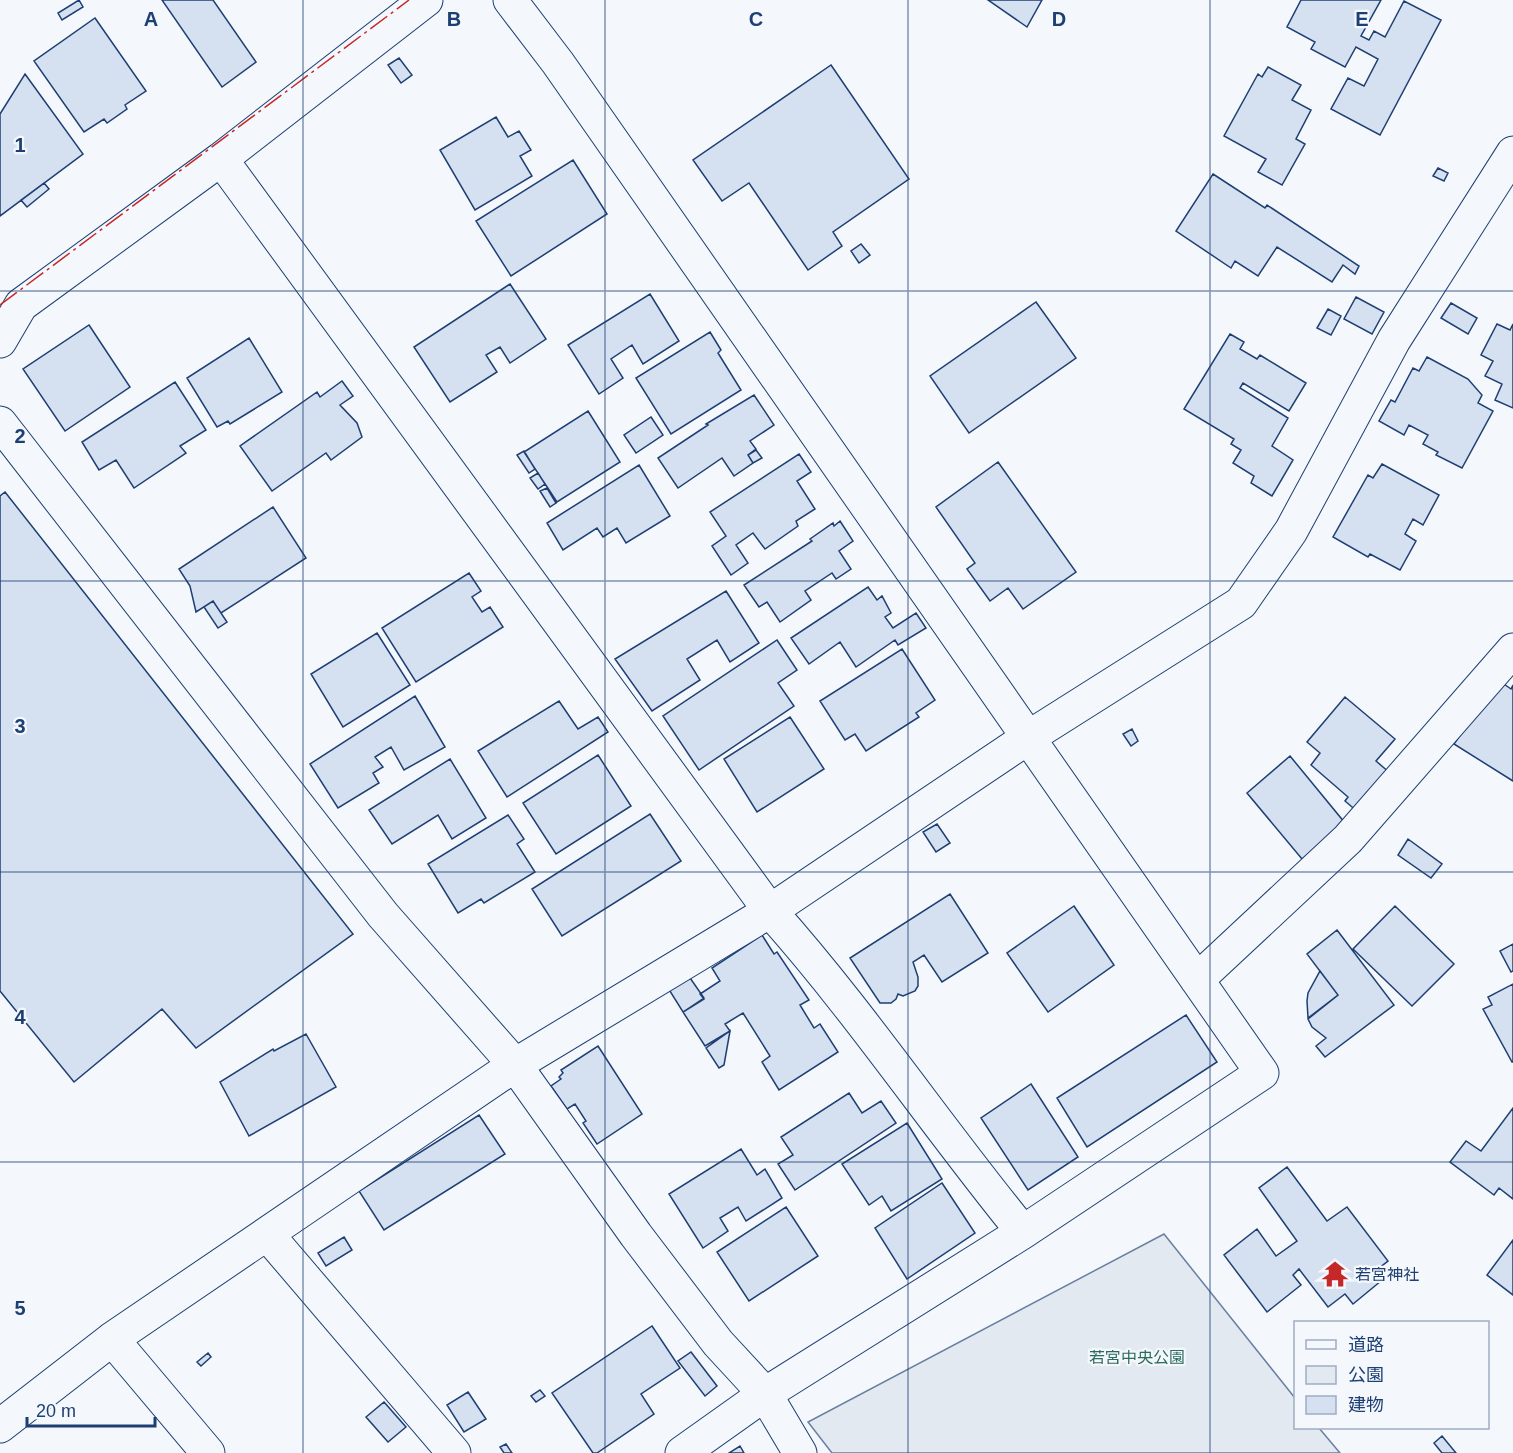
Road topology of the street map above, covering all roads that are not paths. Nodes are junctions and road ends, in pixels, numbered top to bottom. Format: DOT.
graph roads {
  1 [pos="426,0"];
  2 [pos="510,0"];
  3 [pos="1513,153"];
  4 [pos="221,159"];
  5 [pos="0,341"];
  6 [pos="0,423"];
  7 [pos="1513,650"];
  8 [pos="1029,737"];
  9 [pos="770,911"];
  10 [pos="1197,980"];
  11 [pos="515,1065"];
  12 [pos="1023,1232"];
  13 [pos="267,1234"];
  14 [pos="112,1339"];
  15 [pos="765,1394"];
  16 [pos="0,1426"];
  17 [pos="208,1453"];
  18 [pos="454,1453"];
  19 [pos="682,1453"];
  20 [pos="800,1453"];
  1 -- 4 [label="street"];
  2 -- 8 [label="street"];
  3 -- 8 [label="street"];
  4 -- 5 [label="street"];
  4 -- 9 [label="street"];
  6 -- 11 [label="street"];
  7 -- 10 [label="street"];
  8 -- 9 [label="street"];
  8 -- 10 [label="street"];
  9 -- 11 [label="street"];
  9 -- 12 [label="street"];
  10 -- 12 [label="street"];
  11 -- 13 [label="street"];
  11 -- 15 [label="street"];
  12 -- 15 [label="street"];
  13 -- 14 [label="street"];
  13 -- 18 [label="street"];
  14 -- 16 [label="street"];
  14 -- 17 [label="street"];
  15 -- 19 [label="street"];
  15 -- 20 [label="street"];
}
